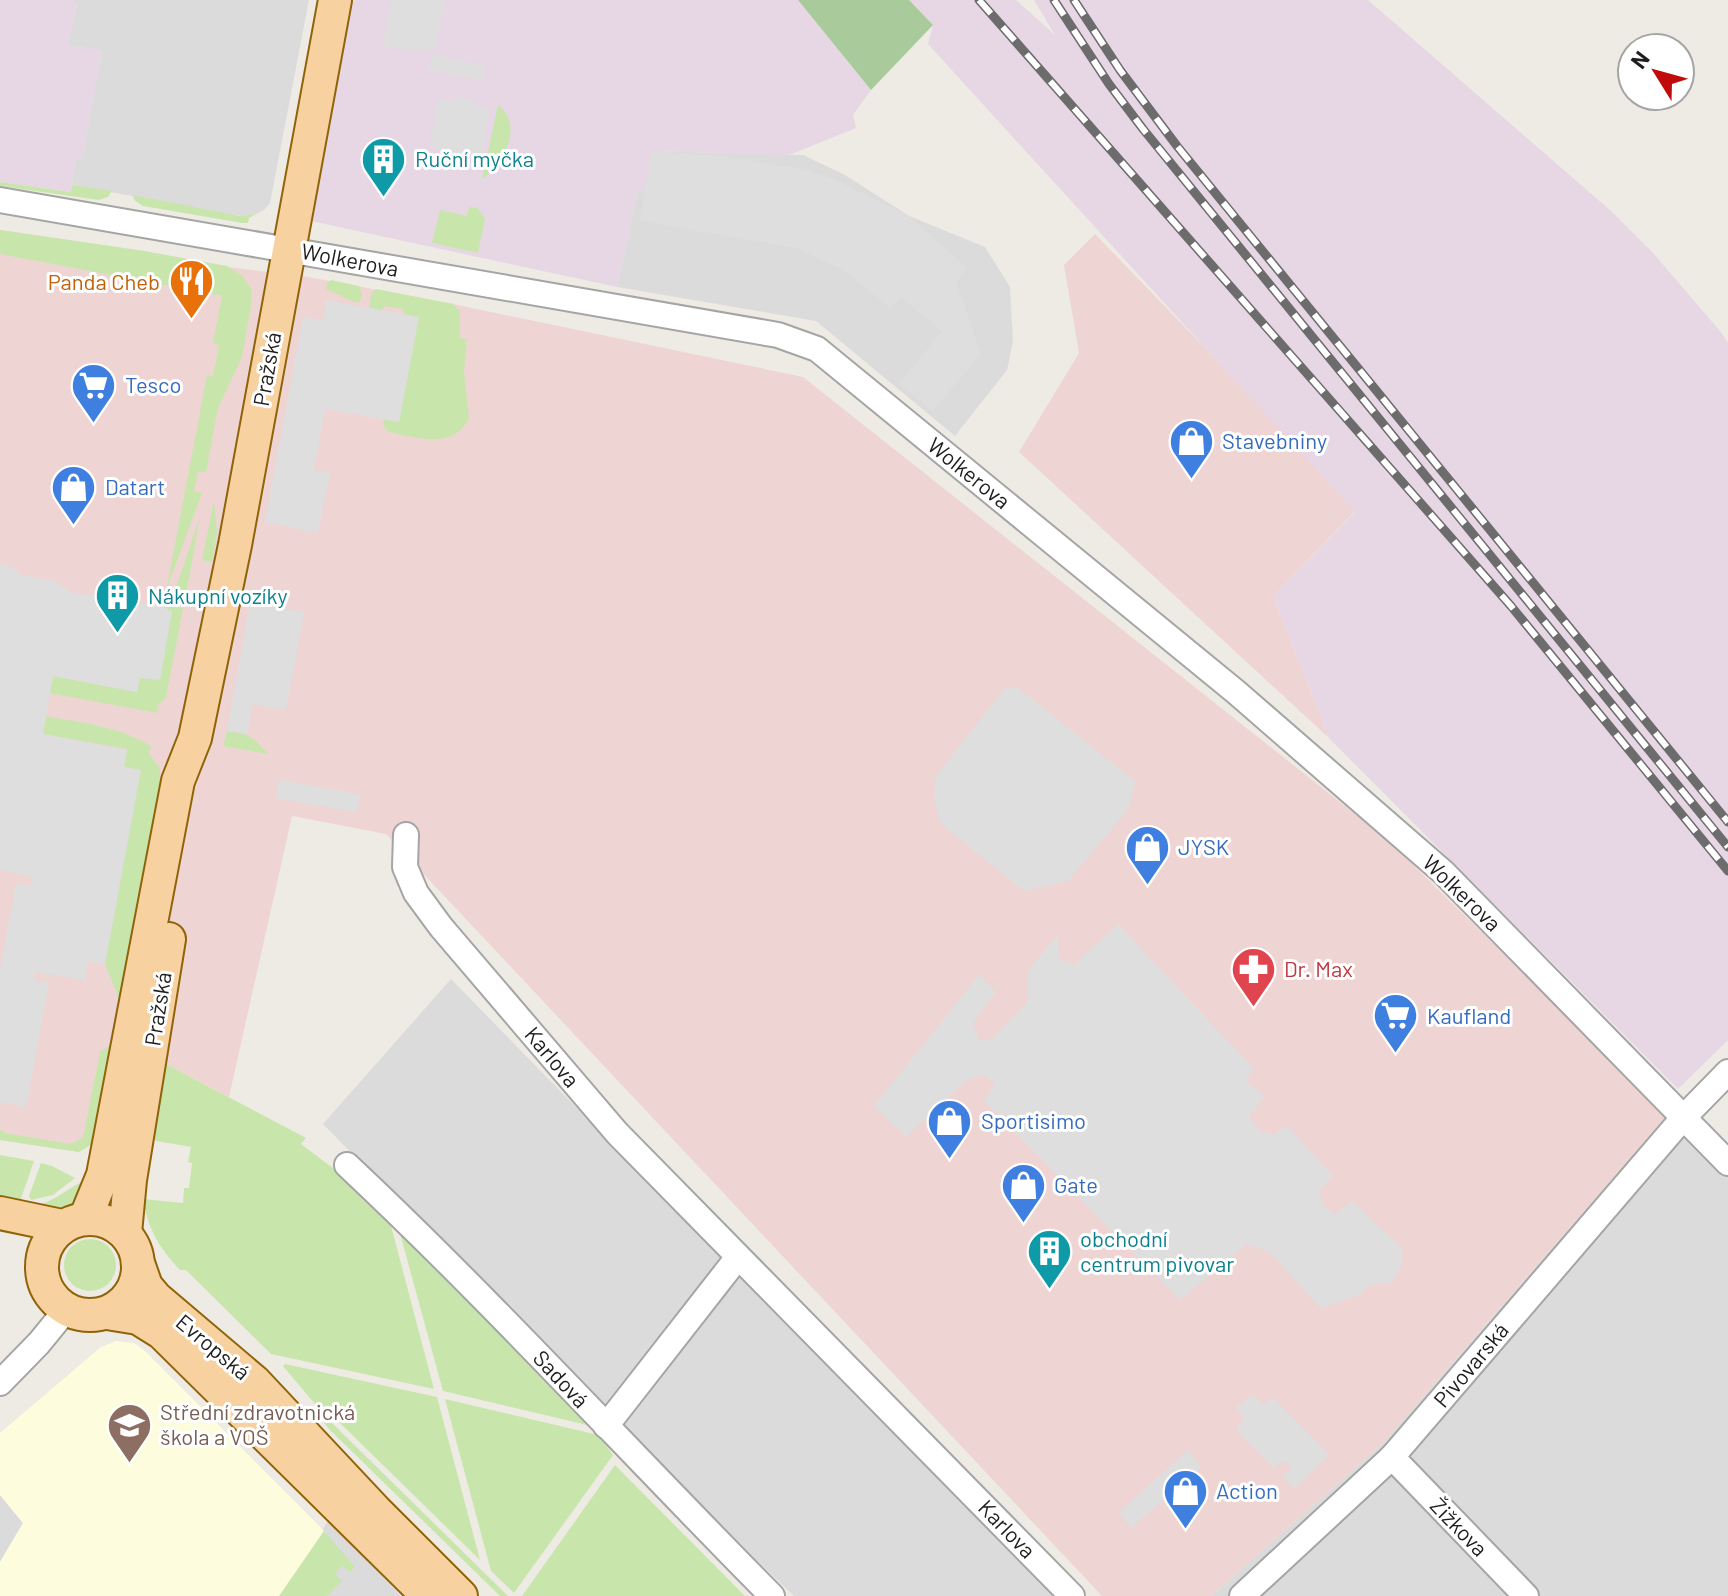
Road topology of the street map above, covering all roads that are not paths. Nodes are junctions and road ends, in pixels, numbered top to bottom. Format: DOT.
graph roads {
  1 [pos="335,0"];
  2 [pos="0,200"];
  3 [pos="289,248"];
  4 [pos="195,738"];
  5 [pos="406,835"];
  6 [pos="1728,1072"];
  7 [pos="1683,1118"];
  8 [pos="1728,1163"];
  9 [pos="347,1165"];
  10 [pos="0,1213"];
  11 [pos="74,1222"];
  12 [pos="125,1233"];
  13 [pos="0,1234"];
  14 [pos="738,1257"];
  15 [pos="42,1264"];
  16 [pos="139,1266"];
  17 [pos="66,1310"];
  18 [pos="107,1313"];
  19 [pos="0,1383"];
  20 [pos="606,1426"];
  21 [pos="1392,1457"];
  22 [pos="428,1596"];
  23 [pos="461,1596"];
  24 [pos="772,1596"];
  25 [pos="1072,1596"];
  26 [pos="1242,1596"];
  27 [pos="1526,1596"];
  1 -- 3 [label="main road, Pražská"];
  2 -- 3 [label="street, Wolkerova"];
  3 -- 4 [label="main road, Pražská"];
  3 -- 7 [label="street, Wolkerova"];
  4 -- 11 [label="main road, Pražská"];
  4 -- 12 [label="main road, Pražská"];
  5 -- 14 [label="street, Karlova"];
  6 -- 7 [label="street, Pivovarská"];
  7 -- 8 [label="street, Wolkerova"];
  7 -- 21 [label="street, Pivovarská"];
  9 -- 20 [label="street, Sadová"];
  10 -- 11 [label="main road"];
  11 -- 12 [label="main road"];
  11 -- 15 [label="main road"];
  12 -- 16 [label="main road"];
  13 -- 15 [label="main road"];
  14 -- 20 [label="street"];
  14 -- 25 [label="street, Karlova"];
  15 -- 17 [label="main road"];
  16 -- 18 [label="main road"];
  16 -- 23 [label="main road, Evropská"];
  17 -- 18 [label="main road"];
  17 -- 19 [label="street"];
  18 -- 22 [label="main road, Evropská"];
  20 -- 24 [label="street, Sadová"];
  21 -- 26 [label="street, Pivovarská"];
  21 -- 27 [label="street, Žižkova"];
}
